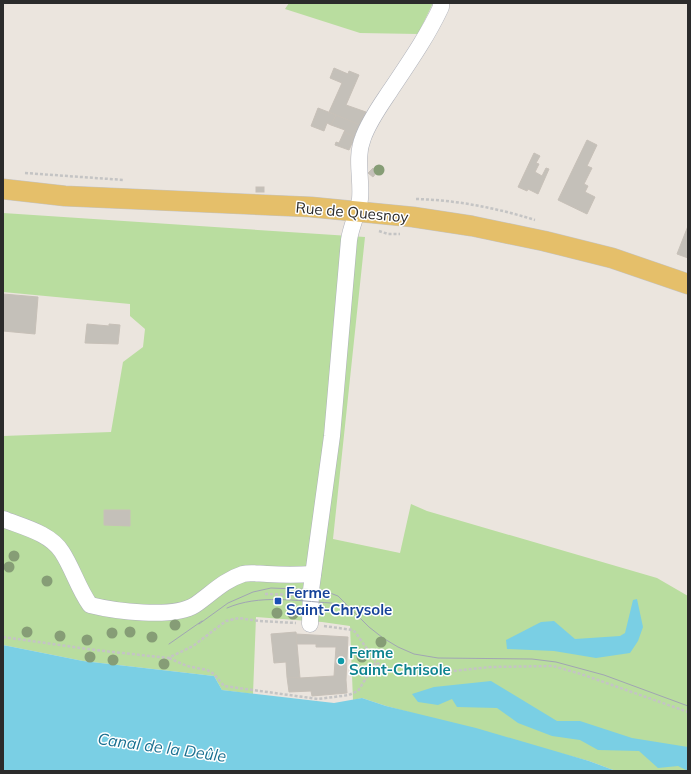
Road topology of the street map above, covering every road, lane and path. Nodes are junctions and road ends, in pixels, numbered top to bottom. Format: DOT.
graph roads {
  1 [pos="441,3"];
  2 [pos="4,189"];
  3 [pos="357,211"];
  4 [pos="688,284"];
  5 [pos="3,519"];
  6 [pos="313,574"];
  7 [pos="266,594"];
  8 [pos="299,595"];
  9 [pos="310,624"];
  10 [pos="3,636"];
  11 [pos="168,658"];
  12 [pos="376,662"];
  13 [pos="688,712"];
  1 -- 3 [label="street"];
  2 -- 3 [label="main road, Rue de Quesnoy"];
  3 -- 4 [label="main road, Rue de Quesnoy"];
  3 -- 6 [label="street"];
  5 -- 6 [label="street"];
  6 -- 9 [label="street"];
  7 -- 8 [label="path"];
  9 -- 11 [label="path"];
  9 -- 12 [label="path"];
  10 -- 11 [label="path"];
  11 -- 12 [label="path"];
  12 -- 13 [label="path"];
}
